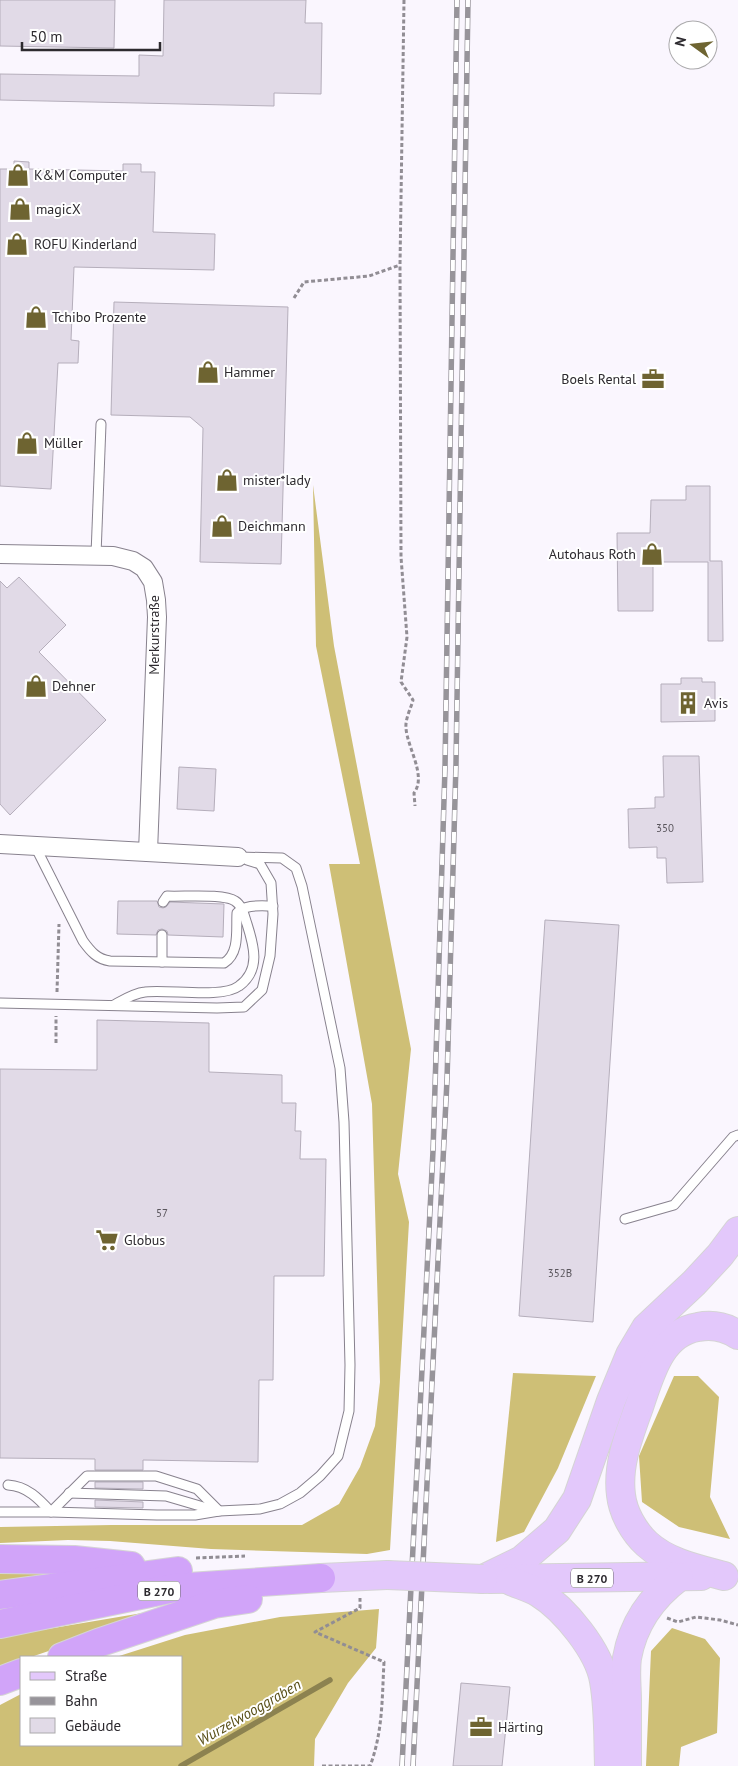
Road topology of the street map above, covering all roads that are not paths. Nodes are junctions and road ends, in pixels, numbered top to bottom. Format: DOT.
graph roads {
  1 [pos="101,424"];
  2 [pos="0,554"];
  3 [pos="96,555"];
  4 [pos="0,844"];
  5 [pos="34,846"];
  6 [pos="148,852"];
  7 [pos="238,857"];
  8 [pos="163,902"];
  9 [pos="273,906"];
  10 [pos="242,909"];
  11 [pos="162,935"];
  12 [pos="162,962"];
  13 [pos="0,1002"];
  14 [pos="113,1006"];
  15 [pos="738,1135"];
  16 [pos="626,1219"];
  17 [pos="738,1230"];
  18 [pos="738,1335"];
  19 [pos="8,1486"];
  20 [pos="69,1493"];
  21 [pos="220,1511"];
  22 [pos="0,1512"];
  23 [pos="51,1512"];
  24 [pos="0,1559"];
  25 [pos="172,1571"];
  26 [pos="680,1576"];
  27 [pos="731,1576"];
  28 [pos="321,1578"];
  29 [pos="494,1579"];
  30 [pos="0,1595"];
  31 [pos="0,1624"];
  32 [pos="65,1656"];
  33 [pos="20,1673"];
  34 [pos="0,1681"];
  35 [pos="609,1766"];
  36 [pos="627,1766"];
  1 -- 3 [label="lane"];
  2 -- 3 [label="street, Merkurstraße"];
  3 -- 6 [label="street, Merkurstraße"];
  4 -- 5 [label="street"];
  5 -- 6 [label="street"];
  5 -- 12 [label="lane"];
  6 -- 7 [label="street"];
  7 -- 9 [label="lane"];
  7 -- 21 [label="lane"];
  8 -- 10 [label="lane"];
  9 -- 10 [label="lane"];
  9 -- 14 [label="lane"];
  10 -- 12 [label="lane"];
  10 -- 14 [label="lane"];
  11 -- 12 [label="lane"];
  13 -- 14 [label="lane"];
  15 -- 16 [label="lane"];
  17 -- 29 [label="main road"];
  18 -- 27 [label="main road"];
  19 -- 23 [label="lane"];
  20 -- 21 [label="lane"];
  20 -- 21 [label="lane"];
  20 -- 23 [label="lane"];
  21 -- 23 [label="lane"];
  22 -- 23 [label="lane"];
  24 -- 25 [label="highway"];
  25 -- 28 [label="highway, B 270"];
  25 -- 30 [label="highway, B 270"];
  26 -- 27 [label="main road, B 270"];
  26 -- 29 [label="main road, B 270"];
  26 -- 36 [label="main road"];
  28 -- 29 [label="main road, B 270, bridge"];
  28 -- 31 [label="highway, B 270"];
  28 -- 32 [label="highway"];
  29 -- 35 [label="main road"];
  33 -- 34 [label="highway"];
}
